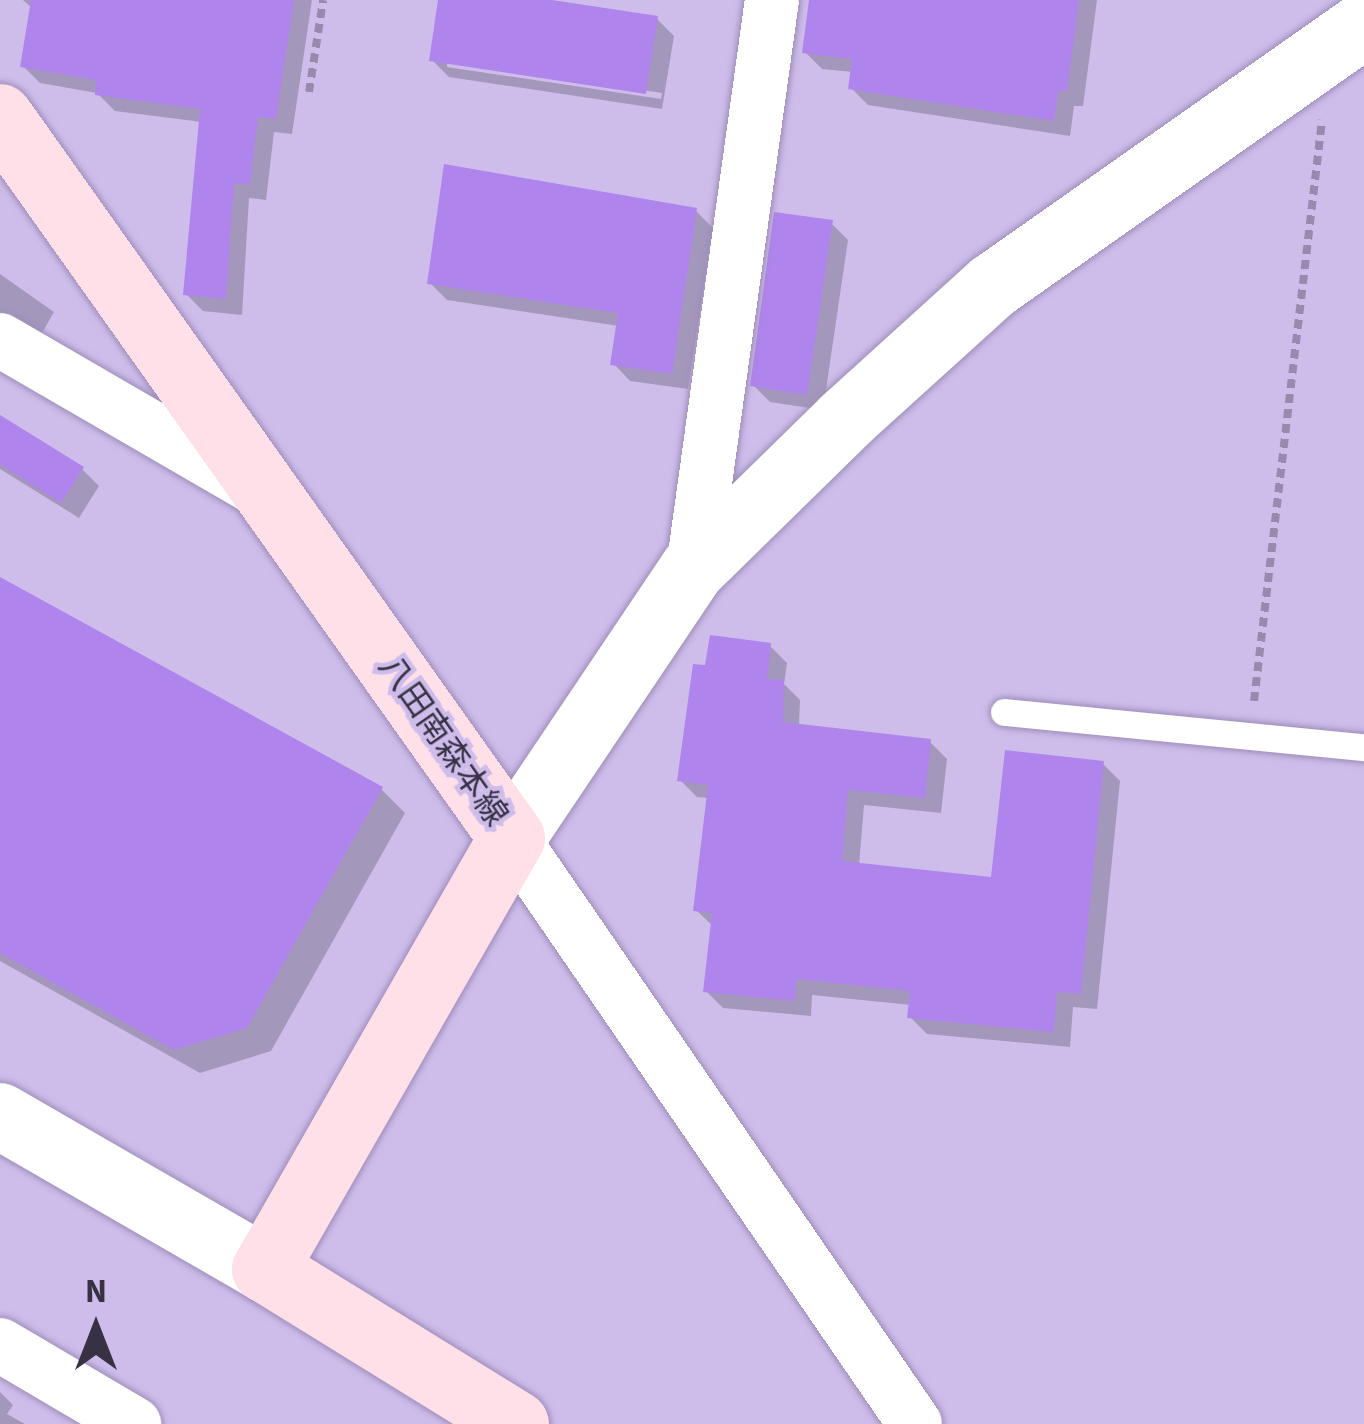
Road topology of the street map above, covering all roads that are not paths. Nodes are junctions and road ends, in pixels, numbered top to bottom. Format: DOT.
graph roads {
  1 [pos="772,0"];
  2 [pos="1364,25"];
  3 [pos="0,117"];
  4 [pos="0,340"];
  5 [pos="268,495"];
  6 [pos="693,569"];
  7 [pos="1004,712"];
  8 [pos="1364,747"];
  9 [pos="512,838"];
  10 [pos="0,1115"];
  11 [pos="266,1269"];
  12 [pos="0,1346"];
  13 [pos="134,1424"];
  14 [pos="516,1424"];
  15 [pos="915,1424"];
  1 -- 6 [label="street"];
  2 -- 6 [label="street"];
  3 -- 5 [label="main road, 八田南森本線"];
  4 -- 5 [label="street"];
  5 -- 9 [label="main road, 八田南森本線"];
  6 -- 9 [label="street"];
  7 -- 8 [label="lane"];
  9 -- 11 [label="main road, 八田南森本線"];
  9 -- 15 [label="street"];
  10 -- 11 [label="street"];
  11 -- 14 [label="main road"];
  12 -- 13 [label="street"];
}
